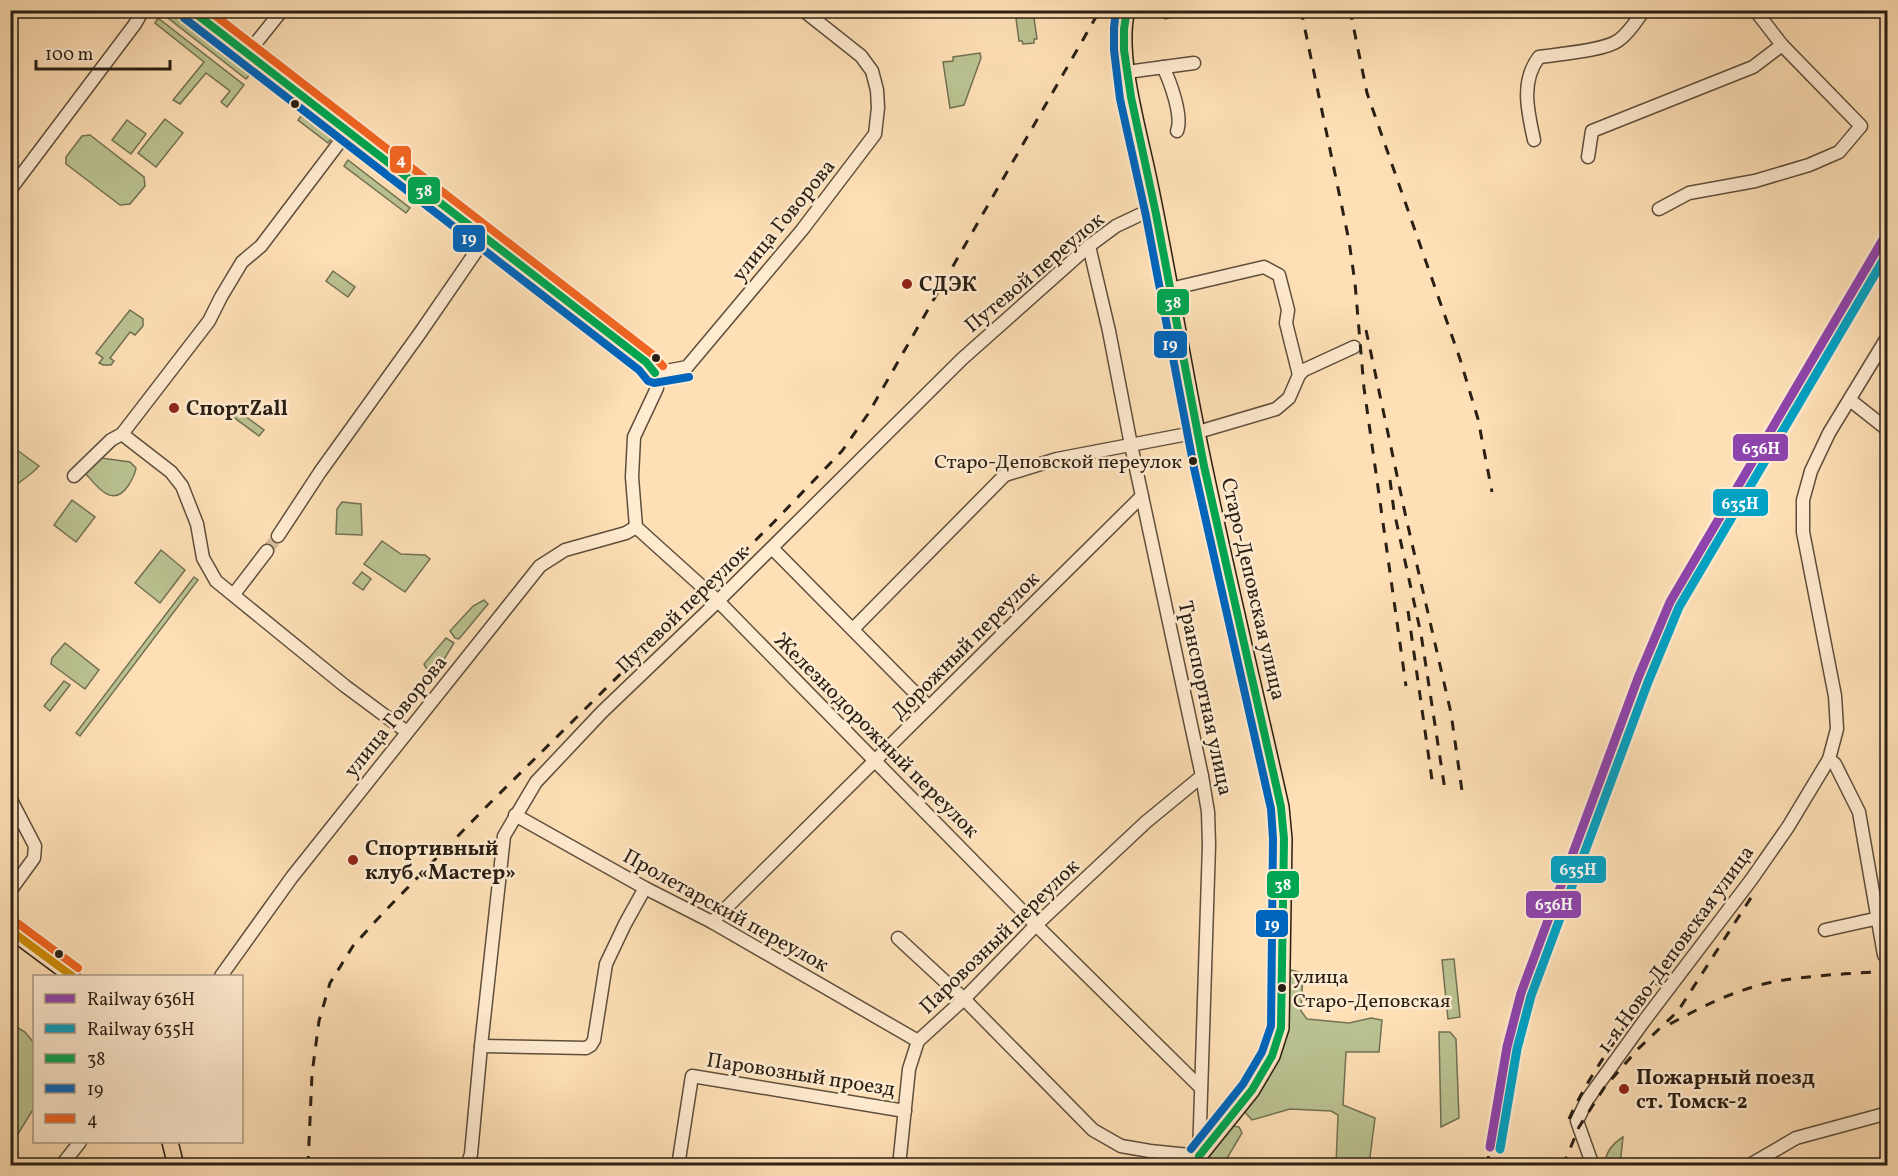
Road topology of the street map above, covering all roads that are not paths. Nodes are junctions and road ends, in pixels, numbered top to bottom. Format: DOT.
graph roads {
  1 [pos="143,10"];
  2 [pos="190,10"];
  3 [pos="284,10"];
  4 [pos="803,10"];
  5 [pos="1127,10"];
  6 [pos="1644,10"];
  7 [pos="1755,10"];
  8 [pos="1782,45"];
  9 [pos="247,54"];
  10 [pos="1194,63"];
  11 [pos="1163,67"];
  12 [pos="1127,72"];
  13 [pos="348,131"];
  14 [pos="1177,131"];
  15 [pos="1534,140"];
  16 [pos="1588,157"];
  17 [pos="10,190"];
  18 [pos="1154,208"];
  19 [pos="1659,209"];
  20 [pos="486,237"];
  21 [pos="1089,246"];
  22 [pos="1170,289"];
  23 [pos="1887,336"];
  24 [pos="1354,347"];
  25 [pos="655,373"];
  26 [pos="1299,375"];
  27 [pos="1850,400"];
  28 [pos="1887,430"];
  29 [pos="1198,432"];
  30 [pos="122,434"];
  31 [pos="1131,445"];
  32 [pos="74,476"];
  33 [pos="1142,496"];
  34 [pos="636,526"];
  35 [pos="278,536"];
  36 [pos="772,548"];
  37 [pos="267,550"];
  38 [pos="234,594"];
  39 [pos="718,601"];
  40 [pos="853,629"];
  41 [pos="929,707"];
  42 [pos="406,732"];
  43 [pos="1829,759"];
  44 [pos="876,761"];
  45 [pos="1202,776"];
  46 [pos="10,798"];
  47 [pos="515,815"];
  48 [pos="645,888"];
  49 [pos="10,891"];
  50 [pos="1883,917"];
  51 [pos="712,921"];
  52 [pos="1036,925"];
  53 [pos="10,930"];
  54 [pos="1825,930"];
  55 [pos="898,938"];
  56 [pos="1884,955"];
  57 [pos="71,975"];
  58 [pos="222,975"];
  59 [pos="964,999"];
  60 [pos="918,1041"];
  61 [pos="481,1046"];
  62 [pos="1201,1088"];
  63 [pos="904,1110"];
  64 [pos="1887,1113"];
  65 [pos="79,1143"];
  66 [pos="1198,1161"];
  67 [pos="61,1166"];
  68 [pos="467,1166"];
  69 [pos="678,1166"];
  70 [pos="899,1166"];
  71 [pos="1593,1166"];
  72 [pos="1748,1166"];
  1 -- 17 [label="street"];
  2 -- 9 [label="street"];
  3 -- 9 [label="street"];
  4 -- 25 [label="street, улица Говорова"];
  5 -- 12 [label="main road, Старо-Деповская улица"];
  6 -- 15 [label="street"];
  7 -- 8 [label="street"];
  8 -- 16 [label="street"];
  8 -- 19 [label="street"];
  9 -- 13 [label="street"];
  10 -- 11 [label="street"];
  11 -- 12 [label="street"];
  11 -- 14 [label="street"];
  12 -- 18 [label="main road, Старо-Деповская улица"];
  13 -- 20 [label="street"];
  13 -- 30 [label="street"];
  18 -- 21 [label="street, Путевой переулок"];
  18 -- 22 [label="main road, Старо-Деповская улица"];
  20 -- 25 [label="street"];
  20 -- 35 [label="street"];
  21 -- 31 [label="street, Транспортная улица"];
  21 -- 36 [label="street, Путевой переулок"];
  22 -- 26 [label="street"];
  22 -- 29 [label="main road, Старо-Деповская улица"];
  23 -- 27 [label="street, 1-я Ново-Деповская улица"];
  24 -- 26 [label="street"];
  25 -- 34 [label="street"];
  26 -- 29 [label="street"];
  27 -- 28 [label="street"];
  27 -- 43 [label="street, 1-я Ново-Деповская улица"];
  29 -- 31 [label="street"];
  29 -- 66 [label="main road, Старо-Деповская улица"];
  30 -- 32 [label="street"];
  30 -- 38 [label="street"];
  31 -- 33 [label="street, Транспортная улица"];
  31 -- 40 [label="street"];
  33 -- 41 [label="street, Дорожный переулок"];
  33 -- 45 [label="street, Транспортная улица"];
  34 -- 39 [label="street, Железнодорожный переулок"];
  34 -- 42 [label="street, улица Говорова"];
  36 -- 39 [label="street, Путевой переулок"];
  36 -- 40 [label="street"];
  37 -- 38 [label="street"];
  38 -- 42 [label="street"];
  39 -- 44 [label="street, Железнодорожный переулок"];
  39 -- 47 [label="street, Путевой переулок"];
  40 -- 41 [label="street"];
  41 -- 44 [label="street, Дорожный переулок"];
  42 -- 58 [label="street, улица Говорова"];
  43 -- 50 [label="street"];
  43 -- 71 [label="street, 1-я Ново-Деповская улица"];
  44 -- 51 [label="street, Дорожный переулок"];
  44 -- 52 [label="street, Железнодорожный переулок"];
  45 -- 52 [label="street, Паровозный переулок"];
  45 -- 62 [label="street, Транспортная улица"];
  46 -- 49 [label="street"];
  47 -- 48 [label="street, Пролетарский переулок"];
  47 -- 61 [label="street, Путевой переулок"];
  48 -- 51 [label="street, Пролетарский переулок"];
  48 -- 61 [label="street"];
  50 -- 54 [label="street"];
  50 -- 56 [label="street"];
  51 -- 60 [label="street, Пролетарский переулок"];
  52 -- 59 [label="street, Паровозный переулок"];
  52 -- 62 [label="street, Железнодорожный переулок"];
  53 -- 57 [label="main road"];
  55 -- 59 [label="street"];
  59 -- 60 [label="street, Паровозный переулок"];
  59 -- 66 [label="street"];
  60 -- 63 [label="street, Паровозный переулок"];
  61 -- 68 [label="street, Путевой переулок"];
  62 -- 66 [label="street, Транспортная улица"];
  63 -- 69 [label="street, Паровозный проезд"];
  63 -- 70 [label="street, Паровозный переулок"];
  64 -- 72 [label="street"];
  65 -- 67 [label="street"];
}
